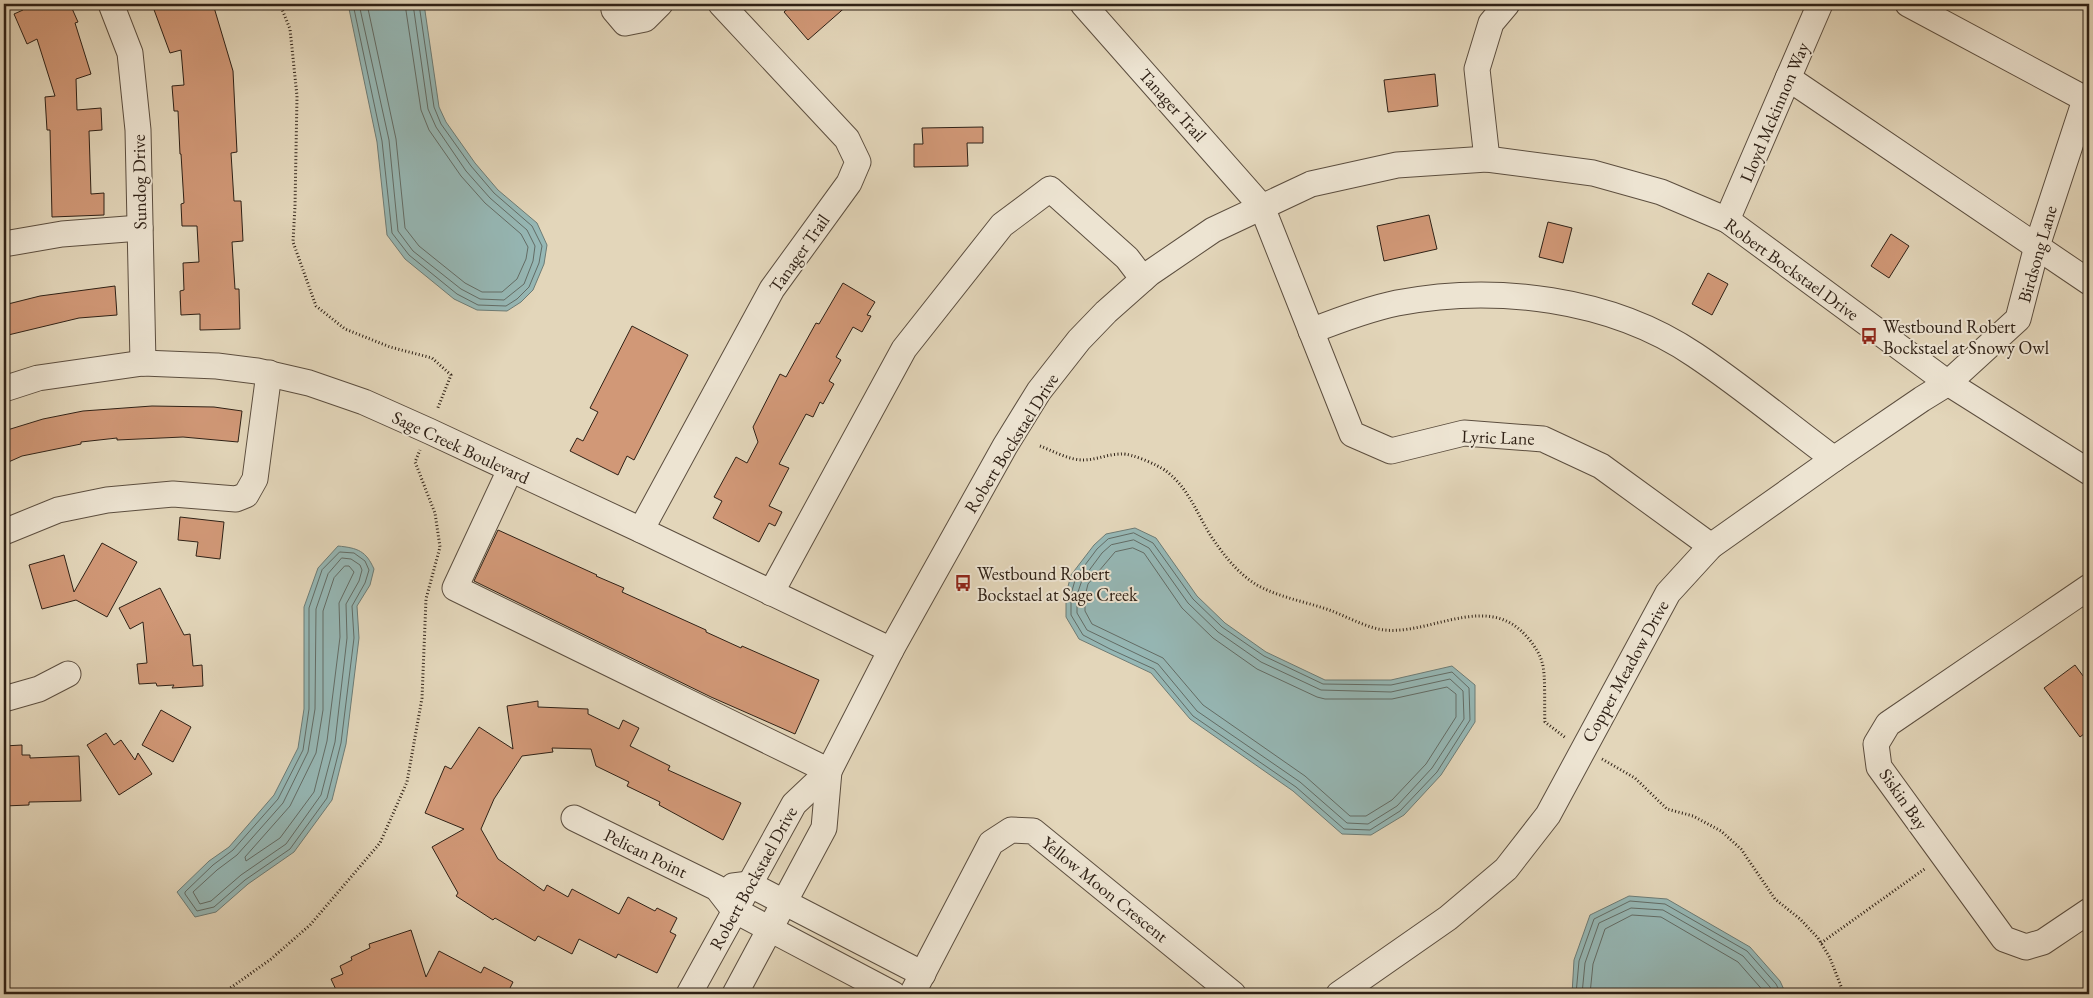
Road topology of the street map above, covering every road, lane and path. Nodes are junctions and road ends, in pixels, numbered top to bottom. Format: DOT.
graph roads {
  1 [pos="111,4"];
  2 [pos="280,4"];
  3 [pos="614,4"];
  4 [pos="660,4"];
  5 [pos="721,4"];
  6 [pos="1083,4"];
  7 [pos="1506,4"];
  8 [pos="1820,4"];
  9 [pos="1908,4"];
  10 [pos="1788,78"];
  11 [pos="2087,101"];
  12 [pos="1486,159"];
  13 [pos="1262,207"];
  14 [pos="1727,220"];
  15 [pos="140,228"];
  16 [pos="4,244"];
  17 [pos="2038,246"];
  18 [pos="1143,279"];
  19 [pos="2089,282"];
  20 [pos="1311,331"];
  21 [pos="143,364"];
  22 [pos="269,372"];
  23 [pos="1948,383"];
  24 [pos="4,389"];
  25 [pos="429,431"];
  26 [pos="1040,446"];
  27 [pos="1834,459"];
  28 [pos="510,470"];
  29 [pos="2089,472"];
  30 [pos="641,530"];
  31 [pos="4,532"];
  32 [pos="1711,546"];
  33 [pos="2089,587"];
  34 [pos="771,593"];
  35 [pos="891,650"];
  36 [pos="68,674"];
  37 [pos="4,699"];
  38 [pos="1583,748"];
  39 [pos="828,771"];
  40 [pos="574,818"];
  41 [pos="1944,855"];
  42 [pos="749,884"];
  43 [pos="718,888"];
  44 [pos="784,902"];
  45 [pos="734,910"];
  46 [pos="2089,910"];
  47 [pos="770,928"];
  48 [pos="1821,943"];
  49 [pos="918,984"];
  50 [pos="222,994"];
  51 [pos="689,994"];
  52 [pos="735,994"];
  53 [pos="893,994"];
  54 [pos="1233,994"];
  55 [pos="1339,994"];
  56 [pos="1844,994"];
  1 -- 15 [label="street, Sundog Drive"];
  2 -- 25 [label="path"];
  3 -- 4 [label="street"];
  5 -- 30 [label="street, Tanager Trail"];
  6 -- 13 [label="street, Tanager Trail"];
  7 -- 12 [label="street"];
  8 -- 10 [label="street, Lloyd Mckinnon Way"];
  9 -- 11 [label="street"];
  10 -- 14 [label="street, Lloyd Mckinnon Way"];
  10 -- 17 [label="street"];
  11 -- 17 [label="street, Birdsong Lane"];
  12 -- 13 [label="street, Robert Bockstael Drive"];
  12 -- 14 [label="street, Robert Bockstael Drive"];
  13 -- 18 [label="street, Robert Bockstael Drive"];
  13 -- 20 [label="street, Lyric Lane"];
  14 -- 23 [label="street, Robert Bockstael Drive"];
  15 -- 16 [label="street"];
  15 -- 21 [label="street, Sundog Drive"];
  17 -- 19 [label="street"];
  17 -- 23 [label="street, Birdsong Lane"];
  18 -- 34 [label="street"];
  18 -- 35 [label="street, Robert Bockstael Drive"];
  20 -- 27 [label="street"];
  20 -- 32 [label="street, Lyric Lane"];
  21 -- 22 [label="street, Sage Creek Boulevard"];
  21 -- 24 [label="street, Sage Creek Boulevard"];
  22 -- 25 [label="street, Sage Creek Boulevard"];
  22 -- 31 [label="street"];
  23 -- 27 [label="street, Copper Meadow Drive"];
  23 -- 29 [label="street, Robert Bockstael Drive"];
  25 -- 28 [label="street, Sage Creek Boulevard"];
  25 -- 50 [label="path"];
  26 -- 38 [label="path"];
  27 -- 32 [label="street, Copper Meadow Drive"];
  28 -- 30 [label="street, Sage Creek Boulevard"];
  28 -- 39 [label="street"];
  30 -- 34 [label="street, Sage Creek Boulevard"];
  32 -- 38 [label="street, Copper Meadow Drive"];
  33 -- 41 [label="street, Siskin Bay"];
  34 -- 35 [label="street, Sage Creek Boulevard"];
  35 -- 39 [label="street, Robert Bockstael Drive"];
  36 -- 37 [label="street"];
  38 -- 48 [label="path"];
  38 -- 55 [label="street, Copper Meadow Drive"];
  39 -- 42 [label="street, Robert Bockstael Drive"];
  39 -- 44 [label="street, Robert Bockstael Drive"];
  40 -- 43 [label="street, Pelican Point"];
  41 -- 46 [label="street, Siskin Bay"];
  41 -- 48 [label="path"];
  42 -- 43 [label="street"];
  42 -- 44 [label="street, Yellow Moon Crescent"];
  42 -- 45 [label="street, Robert Bockstael Drive"];
  43 -- 45 [label="street, Pelican Point"];
  44 -- 47 [label="street, Robert Bockstael Drive"];
  44 -- 49 [label="street, Yellow Moon Crescent"];
  45 -- 47 [label="street"];
  45 -- 51 [label="street, Robert Bockstael Drive"];
  47 -- 52 [label="street, Robert Bockstael Drive"];
  47 -- 53 [label="street"];
  48 -- 56 [label="path"];
  49 -- 54 [label="street, Yellow Moon Crescent"];
}
